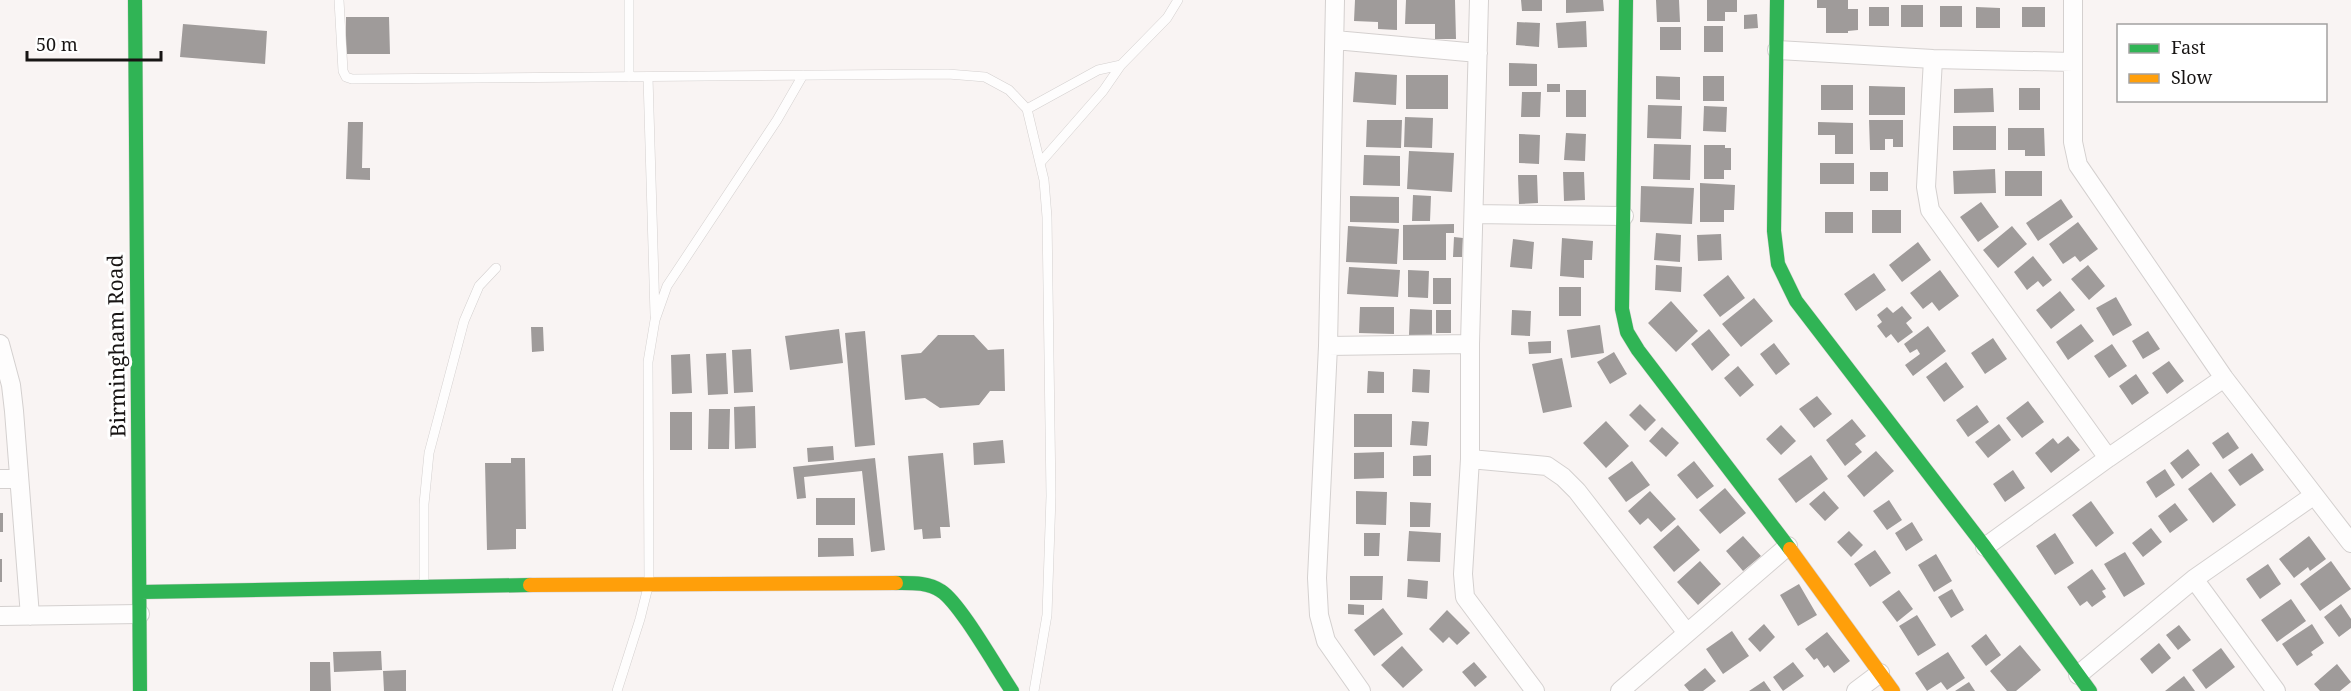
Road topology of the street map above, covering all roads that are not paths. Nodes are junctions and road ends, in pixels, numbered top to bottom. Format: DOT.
graph roads {
  1 [pos="135,0"];
  2 [pos="339,0"];
  3 [pos="629,0"];
  4 [pos="1178,0"];
  5 [pos="1335,0"];
  6 [pos="1479,0"];
  7 [pos="1626,0"];
  8 [pos="1777,0"];
  9 [pos="2073,0"];
  10 [pos="1335,40"];
  11 [pos="1777,50"];
  12 [pos="1478,53"];
  13 [pos="1933,59"];
  14 [pos="2073,62"];
  15 [pos="1121,65"];
  16 [pos="803,75"];
  17 [pos="629,77"];
  18 [pos="648,77"];
  19 [pos="1027,109"];
  20 [pos="1040,164"];
  21 [pos="1474,214"];
  22 [pos="1624,216"];
  23 [pos="496,268"];
  24 [pos="655,320"];
  25 [pos="0,344"];
  26 [pos="1470,344"];
  27 [pos="1328,346"];
  28 [pos="2224,378"];
  29 [pos="2108,458"];
  30 [pos="1470,459"];
  31 [pos="0,479"];
  32 [pos="19,479"];
  33 [pos="2313,496"];
  34 [pos="2351,543"];
  35 [pos="1788,546"];
  36 [pos="1985,547"];
  37 [pos="2194,579"];
  38 [pos="649,583"];
  39 [pos="424,587"];
  40 [pos="141,591"];
  41 [pos="140,614"];
  42 [pos="0,616"];
  43 [pos="30,616"];
  44 [pos="1687,633"];
  45 [pos="1880,673"];
  46 [pos="2078,675"];
  47 [pos="140,691"];
  48 [pos="617,691"];
  49 [pos="1012,691"];
  50 [pos="1034,691"];
  51 [pos="1361,691"];
  52 [pos="1535,691"];
  53 [pos="1620,691"];
  54 [pos="1856,691"];
  55 [pos="1893,691"];
  56 [pos="2090,691"];
  57 [pos="2276,691"];
  1 -- 40 [label="street, Birmingham Road"];
  2 -- 17 [label="lane"];
  3 -- 17 [label="lane"];
  4 -- 15 [label="lane"];
  5 -- 10 [label="street"];
  6 -- 12 [label="street"];
  7 -- 22 [label="street"];
  8 -- 11 [label="street"];
  9 -- 14 [label="street"];
  10 -- 12 [label="street"];
  10 -- 27 [label="street"];
  11 -- 13 [label="street"];
  11 -- 36 [label="street"];
  12 -- 21 [label="street"];
  13 -- 14 [label="street"];
  13 -- 29 [label="street"];
  14 -- 28 [label="street"];
  15 -- 19 [label="lane"];
  15 -- 20 [label="lane"];
  16 -- 18 [label="lane"];
  16 -- 19 [label="lane"];
  16 -- 24 [label="lane"];
  17 -- 18 [label="lane"];
  18 -- 24 [label="lane"];
  19 -- 20 [label="lane"];
  20 -- 50 [label="lane"];
  21 -- 22 [label="street"];
  21 -- 26 [label="street"];
  22 -- 35 [label="street"];
  23 -- 39 [label="lane"];
  24 -- 38 [label="lane"];
  25 -- 32 [label="street"];
  26 -- 27 [label="street"];
  26 -- 30 [label="street"];
  27 -- 51 [label="street"];
  28 -- 29 [label="street"];
  28 -- 33 [label="street"];
  29 -- 36 [label="street"];
  30 -- 44 [label="street"];
  30 -- 52 [label="street"];
  31 -- 32 [label="street"];
  32 -- 43 [label="street"];
  33 -- 34 [label="street"];
  33 -- 37 [label="street"];
  35 -- 44 [label="street"];
  35 -- 45 [label="street"];
  36 -- 46 [label="street"];
  37 -- 46 [label="street"];
  37 -- 57 [label="street"];
  38 -- 39 [label="street"];
  38 -- 48 [label="lane"];
  38 -- 49 [label="street"];
  39 -- 40 [label="street"];
  40 -- 41 [label="street, Birmingham Road"];
  41 -- 43 [label="street"];
  41 -- 47 [label="street, Birmingham Road"];
  42 -- 43 [label="street"];
  44 -- 53 [label="street"];
  45 -- 54 [label="street"];
  45 -- 55 [label="street"];
  46 -- 56 [label="street"];
}
